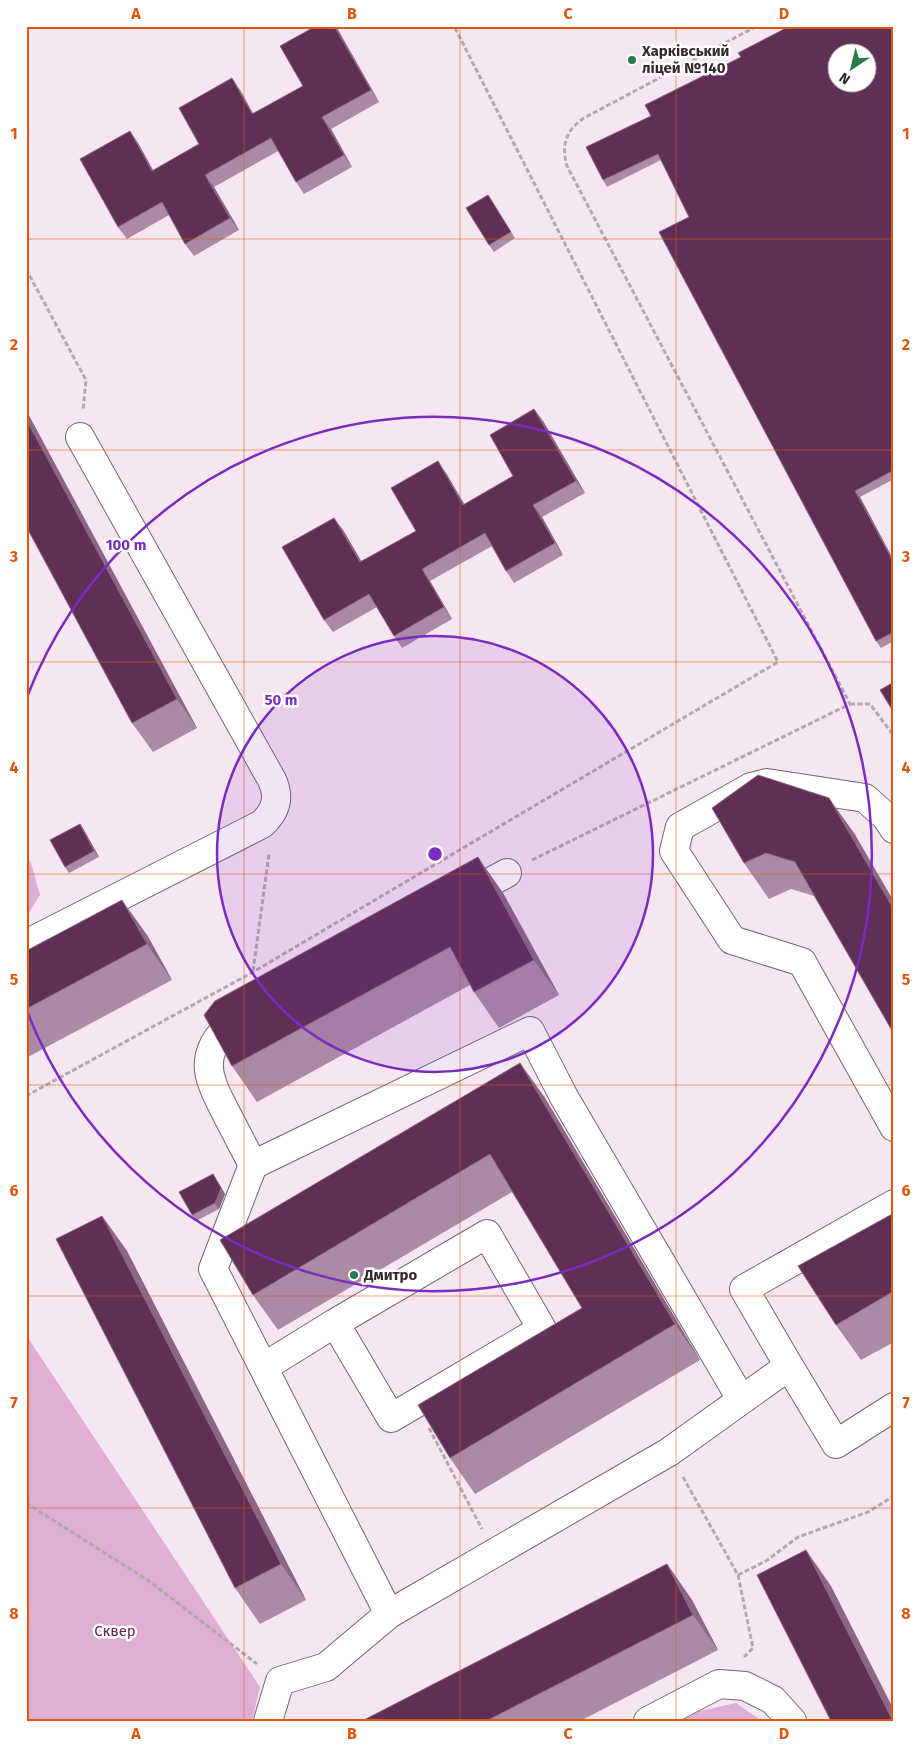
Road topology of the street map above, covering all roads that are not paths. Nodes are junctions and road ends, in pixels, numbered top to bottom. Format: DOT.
graph roads {
  1 [pos="80,438"];
  2 [pos="894,829"];
  3 [pos="506,872"];
  4 [pos="438,910"];
  5 [pos="26,944"];
  6 [pos="265,1004"];
  7 [pos="894,1127"];
  8 [pos="252,1165"];
  9 [pos="894,1204"];
  10 [pos="335,1323"];
  11 [pos="789,1366"];
  12 [pos="264,1367"];
  13 [pos="741,1399"];
  14 [pos="894,1407"];
  15 [pos="389,1614"];
  16 [pos="268,1721"];
  17 [pos="648,1721"];
  18 [pos="792,1721"];
  1 -- 5 [label="lane"];
  2 -- 7 [label="lane"];
  3 -- 4 [label="lane"];
  6 -- 8 [label="lane"];
  8 -- 12 [label="lane"];
  8 -- 13 [label="lane"];
  9 -- 11 [label="lane"];
  10 -- 10 [label="lane"];
  10 -- 12 [label="lane"];
  11 -- 13 [label="lane"];
  11 -- 14 [label="lane"];
  12 -- 15 [label="lane"];
  13 -- 15 [label="lane"];
  15 -- 16 [label="lane"];
  17 -- 18 [label="lane"];
}
